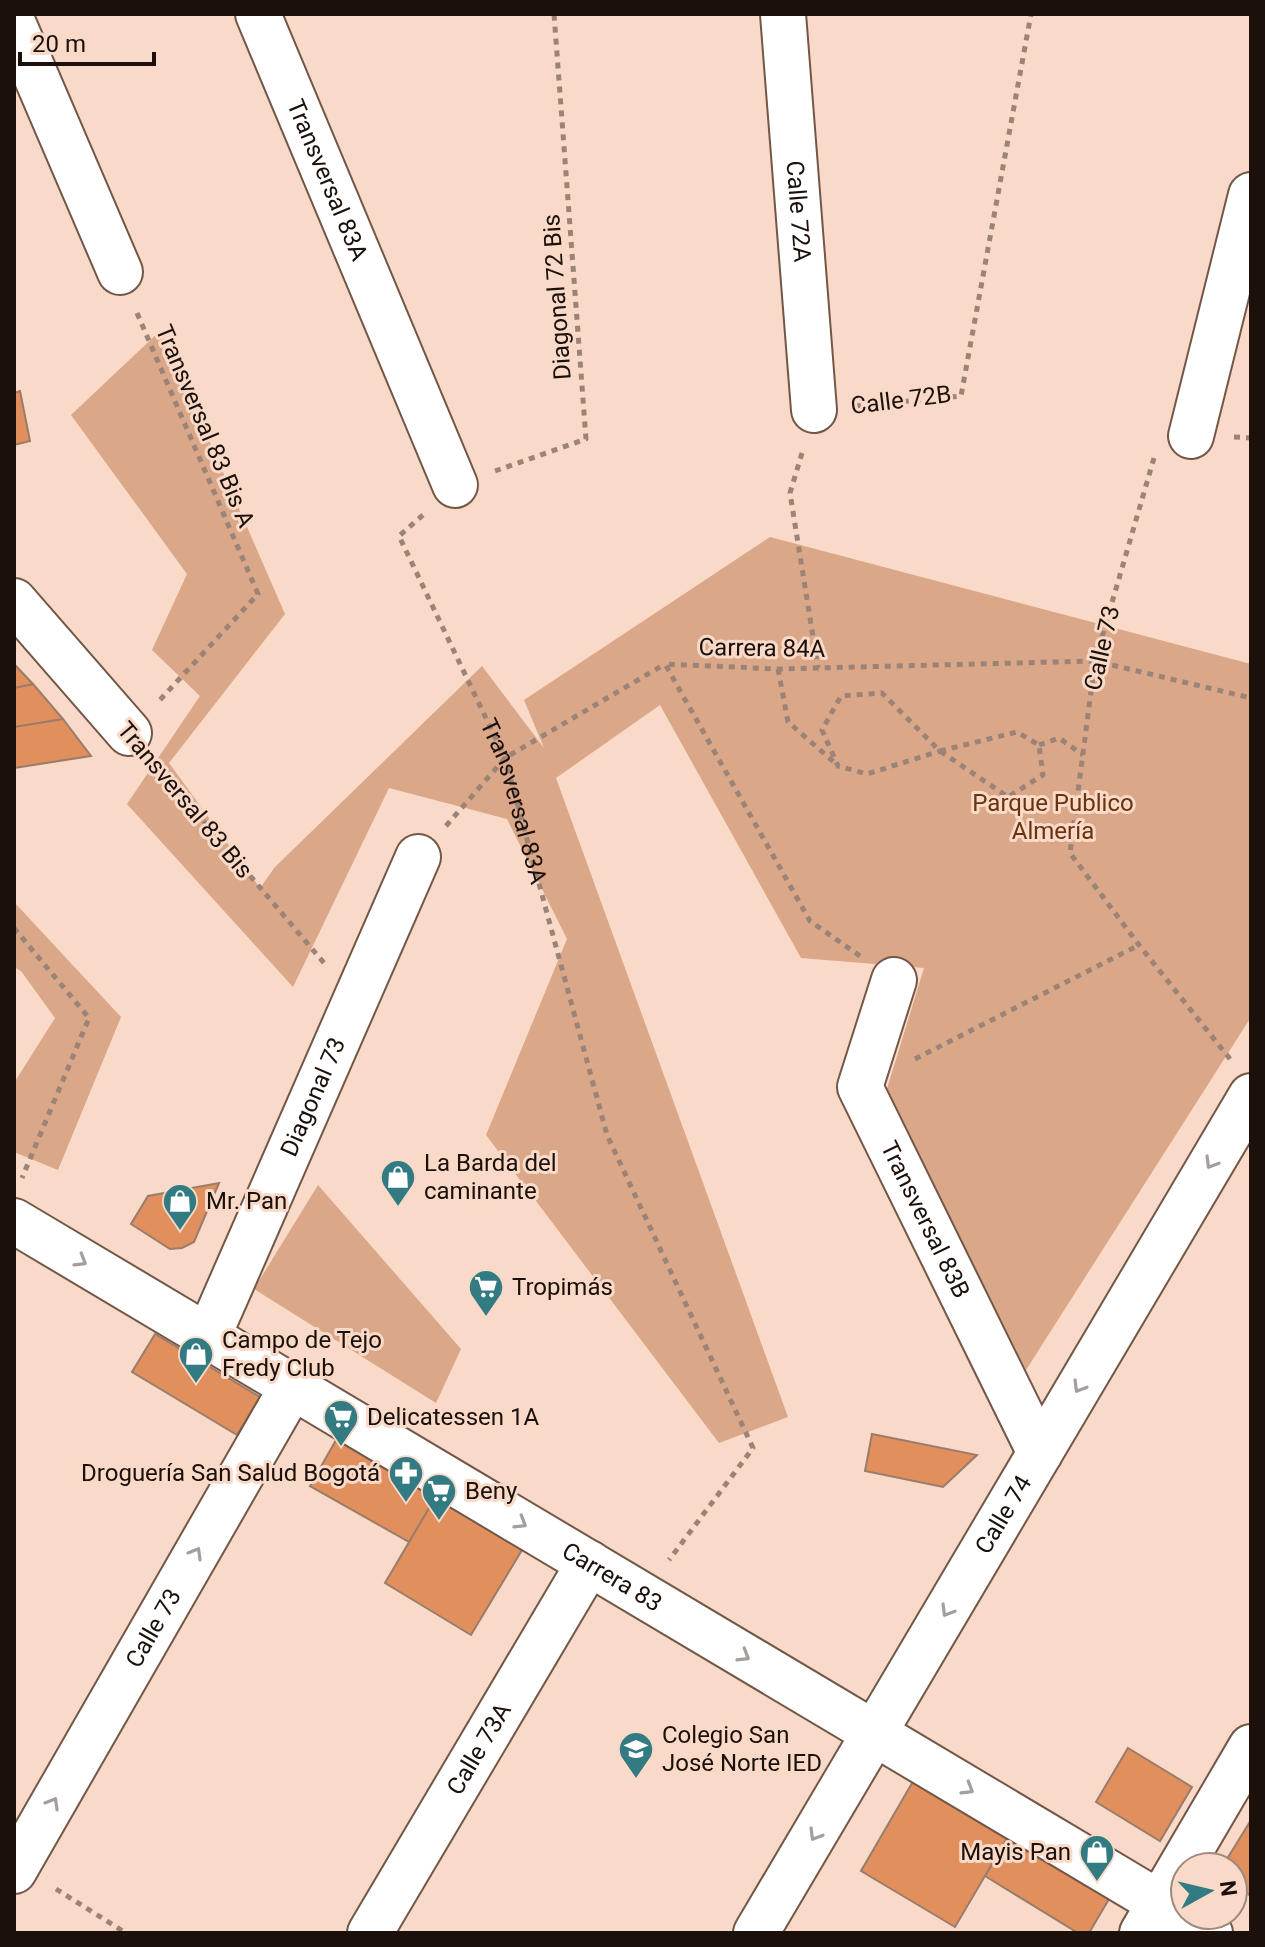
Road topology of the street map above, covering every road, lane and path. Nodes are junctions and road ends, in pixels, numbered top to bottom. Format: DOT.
graph roads {
  1 [pos="258,14"];
  2 [pos="554,14"];
  3 [pos="783,14"];
  4 [pos="1031,14"];
  5 [pos="14,25"];
  6 [pos="1251,195"];
  7 [pos="120,272"];
  8 [pos="814,410"];
  9 [pos="1191,436"];
  10 [pos="455,485"];
  11 [pos="14,601"];
  12 [pos="1095,661"];
  13 [pos="665,664"];
  14 [pos="818,668"];
  15 [pos="778,669"];
  16 [pos="1251,698"];
  17 [pos="129,733"];
  18 [pos="1039,745"];
  19 [pos="940,751"];
  20 [pos="1083,755"];
  21 [pos="505,758"];
  22 [pos="838,766"];
  23 [pos="418,857"];
  24 [pos="14,928"];
  25 [pos="1139,945"];
  26 [pos="894,980"];
  27 [pos="356,1000"];
  28 [pos="1242,1079"];
  29 [pos="860,1087"];
  30 [pos="18,1220"];
  31 [pos="208,1337"];
  32 [pos="292,1387"];
  33 [pos="1040,1453"];
  34 [pos="589,1563"];
  35 [pos="642,1595"];
  36 [pos="875,1733"];
  37 [pos="1251,1747"];
  38 [pos="16,1868"];
  39 [pos="1151,1918"];
  40 [pos="126,1933"];
  41 [pos="370,1933"];
  42 [pos="756,1933"];
  43 [pos="1210,1933"];
  1 -- 10 [label="street, Transversal 83A"];
  2 -- 10 [label="path, Diagonal 72 Bis"];
  3 -- 8 [label="street, Calle 72A"];
  4 -- 8 [label="path, Calle 72B"];
  5 -- 7 [label="street"];
  6 -- 9 [label="street"];
  7 -- 17 [label="path, Transversal 83 Bis A"];
  8 -- 14 [label="path"];
  9 -- 12 [label="path, Calle 73"];
  10 -- 21 [label="path, Transversal 83A"];
  11 -- 17 [label="street, Transversal 83 Bis"];
  12 -- 14 [label="path, Carrera 84A"];
  12 -- 16 [label="path, Carrera 84A"];
  12 -- 20 [label="path, Calle 73"];
  13 -- 15 [label="path, Carrera 84A"];
  13 -- 21 [label="path"];
  13 -- 26 [label="path, Carrera 84A"];
  14 -- 15 [label="path, Carrera 84A"];
  15 -- 22 [label="path"];
  17 -- 27 [label="path, Transversal 83 Bis"];
  18 -- 19 [label="path"];
  18 -- 19 [label="path"];
  18 -- 20 [label="path"];
  19 -- 22 [label="path"];
  19 -- 22 [label="path"];
  20 -- 25 [label="path, Calle 73"];
  21 -- 23 [label="path"];
  21 -- 35 [label="path, Transversal 83A"];
  23 -- 27 [label="street, Diagonal 73"];
  24 -- 30 [label="path"];
  25 -- 28 [label="path, Calle 73"];
  25 -- 29 [label="path"];
  26 -- 29 [label="street"];
  27 -- 31 [label="street, Diagonal 73"];
  28 -- 33 [label="street, Calle 74, one-way"];
  29 -- 33 [label="street, Transversal 83B"];
  30 -- 31 [label="street, Carrera 83, one-way"];
  31 -- 32 [label="street, Carrera 83"];
  32 -- 34 [label="street, Carrera 83, one-way"];
  38 -- 32 [label="street, Calle 73, one-way"];
  33 -- 36 [label="street, Calle 74, one-way"];
  34 -- 35 [label="street, Carrera 83"];
  34 -- 41 [label="street, Calle 73A"];
  35 -- 36 [label="street, Carrera 83, one-way"];
  36 -- 39 [label="street, Carrera 83, one-way"];
  36 -- 42 [label="street, Calle 74, one-way"];
  37 -- 39 [label="street"];
  38 -- 40 [label="path"];
  39 -- 43 [label="street, Carrera 83"];
}
